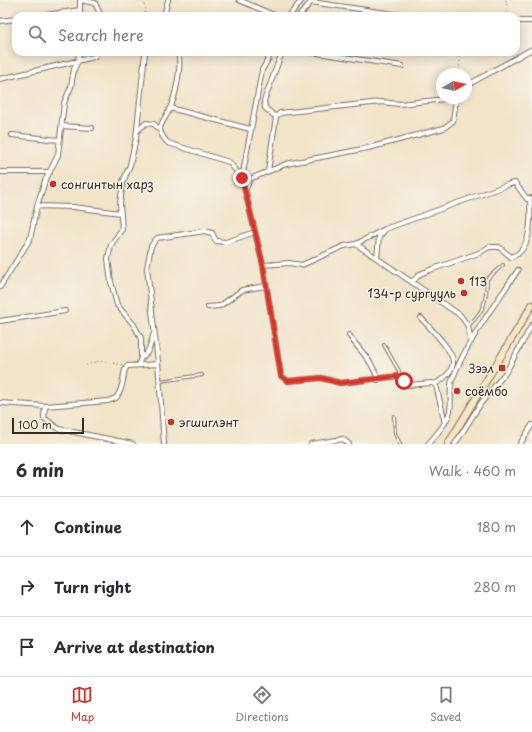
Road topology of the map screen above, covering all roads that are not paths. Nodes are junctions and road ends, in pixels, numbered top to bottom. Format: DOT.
graph roads {
  1 [pos="80,0"];
  2 [pos="168,0"];
  3 [pos="239,0"];
  4 [pos="302,0"];
  5 [pos="80,10"];
  6 [pos="66,12"];
  7 [pos="99,12"];
  8 [pos="165,12"];
  9 [pos="267,12"];
  10 [pos="292,12"];
  11 [pos="303,12"];
  12 [pos="381,12"];
  13 [pos="12,20"];
  14 [pos="0,21"];
  15 [pos="520,21"];
  16 [pos="532,21"];
  17 [pos="532,48"];
  18 [pos="520,55"];
  19 [pos="79,56"];
  20 [pos="95,56"];
  21 [pos="145,56"];
  22 [pos="179,56"];
  23 [pos="270,56"];
  24 [pos="281,56"];
  25 [pos="336,56"];
  26 [pos="518,56"];
  27 [pos="78,61"];
  28 [pos="402,66"];
  29 [pos="0,79"];
  30 [pos="472,83"];
  31 [pos="436,100"];
  32 [pos="454,104"];
  33 [pos="170,108"];
  34 [pos="276,117"];
  35 [pos="62,126"];
  36 [pos="92,128"];
  37 [pos="250,129"];
  38 [pos="160,130"];
  39 [pos="12,135"];
  40 [pos="136,138"];
  41 [pos="59,140"];
  42 [pos="268,171"];
  43 [pos="0,172"];
  44 [pos="50,172"];
  45 [pos="242,178"];
  46 [pos="244,194"];
  47 [pos="531,197"];
  48 [pos="37,206"];
  49 [pos="121,213"];
  50 [pos="385,229"];
  51 [pos="255,232"];
  52 [pos="356,244"];
  53 [pos="377,258"];
  54 [pos="263,265"];
  55 [pos="503,265"];
  56 [pos="518,270"];
  57 [pos="412,282"];
  58 [pos="266,286"];
  59 [pos="0,287"];
  60 [pos="532,305"];
  61 [pos="208,308"];
  62 [pos="65,311"];
  63 [pos="530,313"];
  64 [pos="421,318"];
  65 [pos="0,321"];
  66 [pos="532,324"];
  67 [pos="468,326"];
  68 [pos="155,331"];
  69 [pos="349,335"];
  70 [pos="471,342"];
  71 [pos="384,345"];
  72 [pos="142,358"];
  73 [pos="158,364"];
  74 [pos="138,365"];
  75 [pos="202,375"];
  76 [pos="399,376"];
  77 [pos="378,380"];
  78 [pos="159,382"];
  79 [pos="435,384"];
  80 [pos="0,403"];
  81 [pos="45,406"];
  82 [pos="394,416"];
  83 [pos="445,422"];
  84 [pos="532,425"];
  85 [pos="133,444"];
  86 [pos="164,444"];
  87 [pos="311,444"];
  88 [pos="349,444"];
  89 [pos="400,444"];
  90 [pos="428,444"];
  91 [pos="448,444"];
  92 [pos="455,444"];
  93 [pos="520,444"];
  1 -- 5 [label="street"];
  1 -- 7 [label="street"];
  2 -- 8 [label="street"];
  3 -- 9 [label="street"];
  4 -- 10 [label="street"];
  5 -- 6 [label="street"];
  11 -- 12 [label="street"];
  13 -- 14 [label="street"];
  15 -- 16 [label="street"];
  17 -- 18 [label="street"];
  19 -- 27 [label="street"];
  20 -- 27 [label="street"];
  21 -- 40 [label="street"];
  22 -- 33 [label="street"];
  23 -- 37 [label="street"];
  24 -- 34 [label="street"];
  25 -- 28 [label="street"];
  26 -- 30 [label="street"];
  27 -- 29 [label="street"];
  27 -- 35 [label="street"];
  31 -- 34 [label="street"];
  32 -- 42 [label="street"];
  33 -- 37 [label="street"];
  33 -- 38 [label="street"];
  34 -- 42 [label="street"];
  35 -- 36 [label="street"];
  35 -- 41 [label="street"];
  37 -- 45 [label="street"];
  38 -- 40 [label="street"];
  38 -- 45 [label="street"];
  39 -- 41 [label="street"];
  40 -- 49 [label="street"];
  41 -- 44 [label="street"];
  42 -- 46 [label="street"];
  43 -- 44 [label="street"];
  44 -- 48 [label="street"];
  45 -- 46 [label="street"];
  46 -- 51 [label="street"];
  47 -- 50 [label="street"];
  47 -- 57 [label="street"];
  48 -- 49 [label="street"];
  48 -- 59 [label="street"];
  49 -- 72 [label="street"];
  50 -- 52 [label="street"];
  50 -- 53 [label="street"];
  51 -- 54 [label="street"];
  51 -- 68 [label="street"];
  52 -- 53 [label="street"];
  52 -- 54 [label="street"];
  53 -- 57 [label="street"];
  54 -- 58 [label="street"];
  55 -- 67 [label="lane"];
  56 -- 70 [label="street"];
  57 -- 67 [label="street"];
  58 -- 61 [label="street"];
  58 -- 77 [label="street"];
  60 -- 63 [label="main road"];
  62 -- 65 [label="street"];
  63 -- 91 [label="main road"];
  64 -- 79 [label="street"];
  66 -- 92 [label="street"];
  67 -- 70 [label="street"];
  68 -- 72 [label="street"];
  68 -- 73 [label="street"];
  69 -- 77 [label="street"];
  70 -- 83 [label="street"];
  71 -- 76 [label="lane"];
  72 -- 74 [label="street"];
  73 -- 74 [label="street"];
  73 -- 78 [label="street"];
  74 -- 81 [label="street"];
  75 -- 78 [label="lane"];
  76 -- 77 [label="street"];
  76 -- 79 [label="street"];
  78 -- 86 [label="street"];
  79 -- 83 [label="street"];
  80 -- 81 [label="street"];
  81 -- 85 [label="street"];
  82 -- 89 [label="lane"];
  83 -- 90 [label="street"];
  84 -- 93 [label="street"];
  87 -- 88 [label="street"];
}
